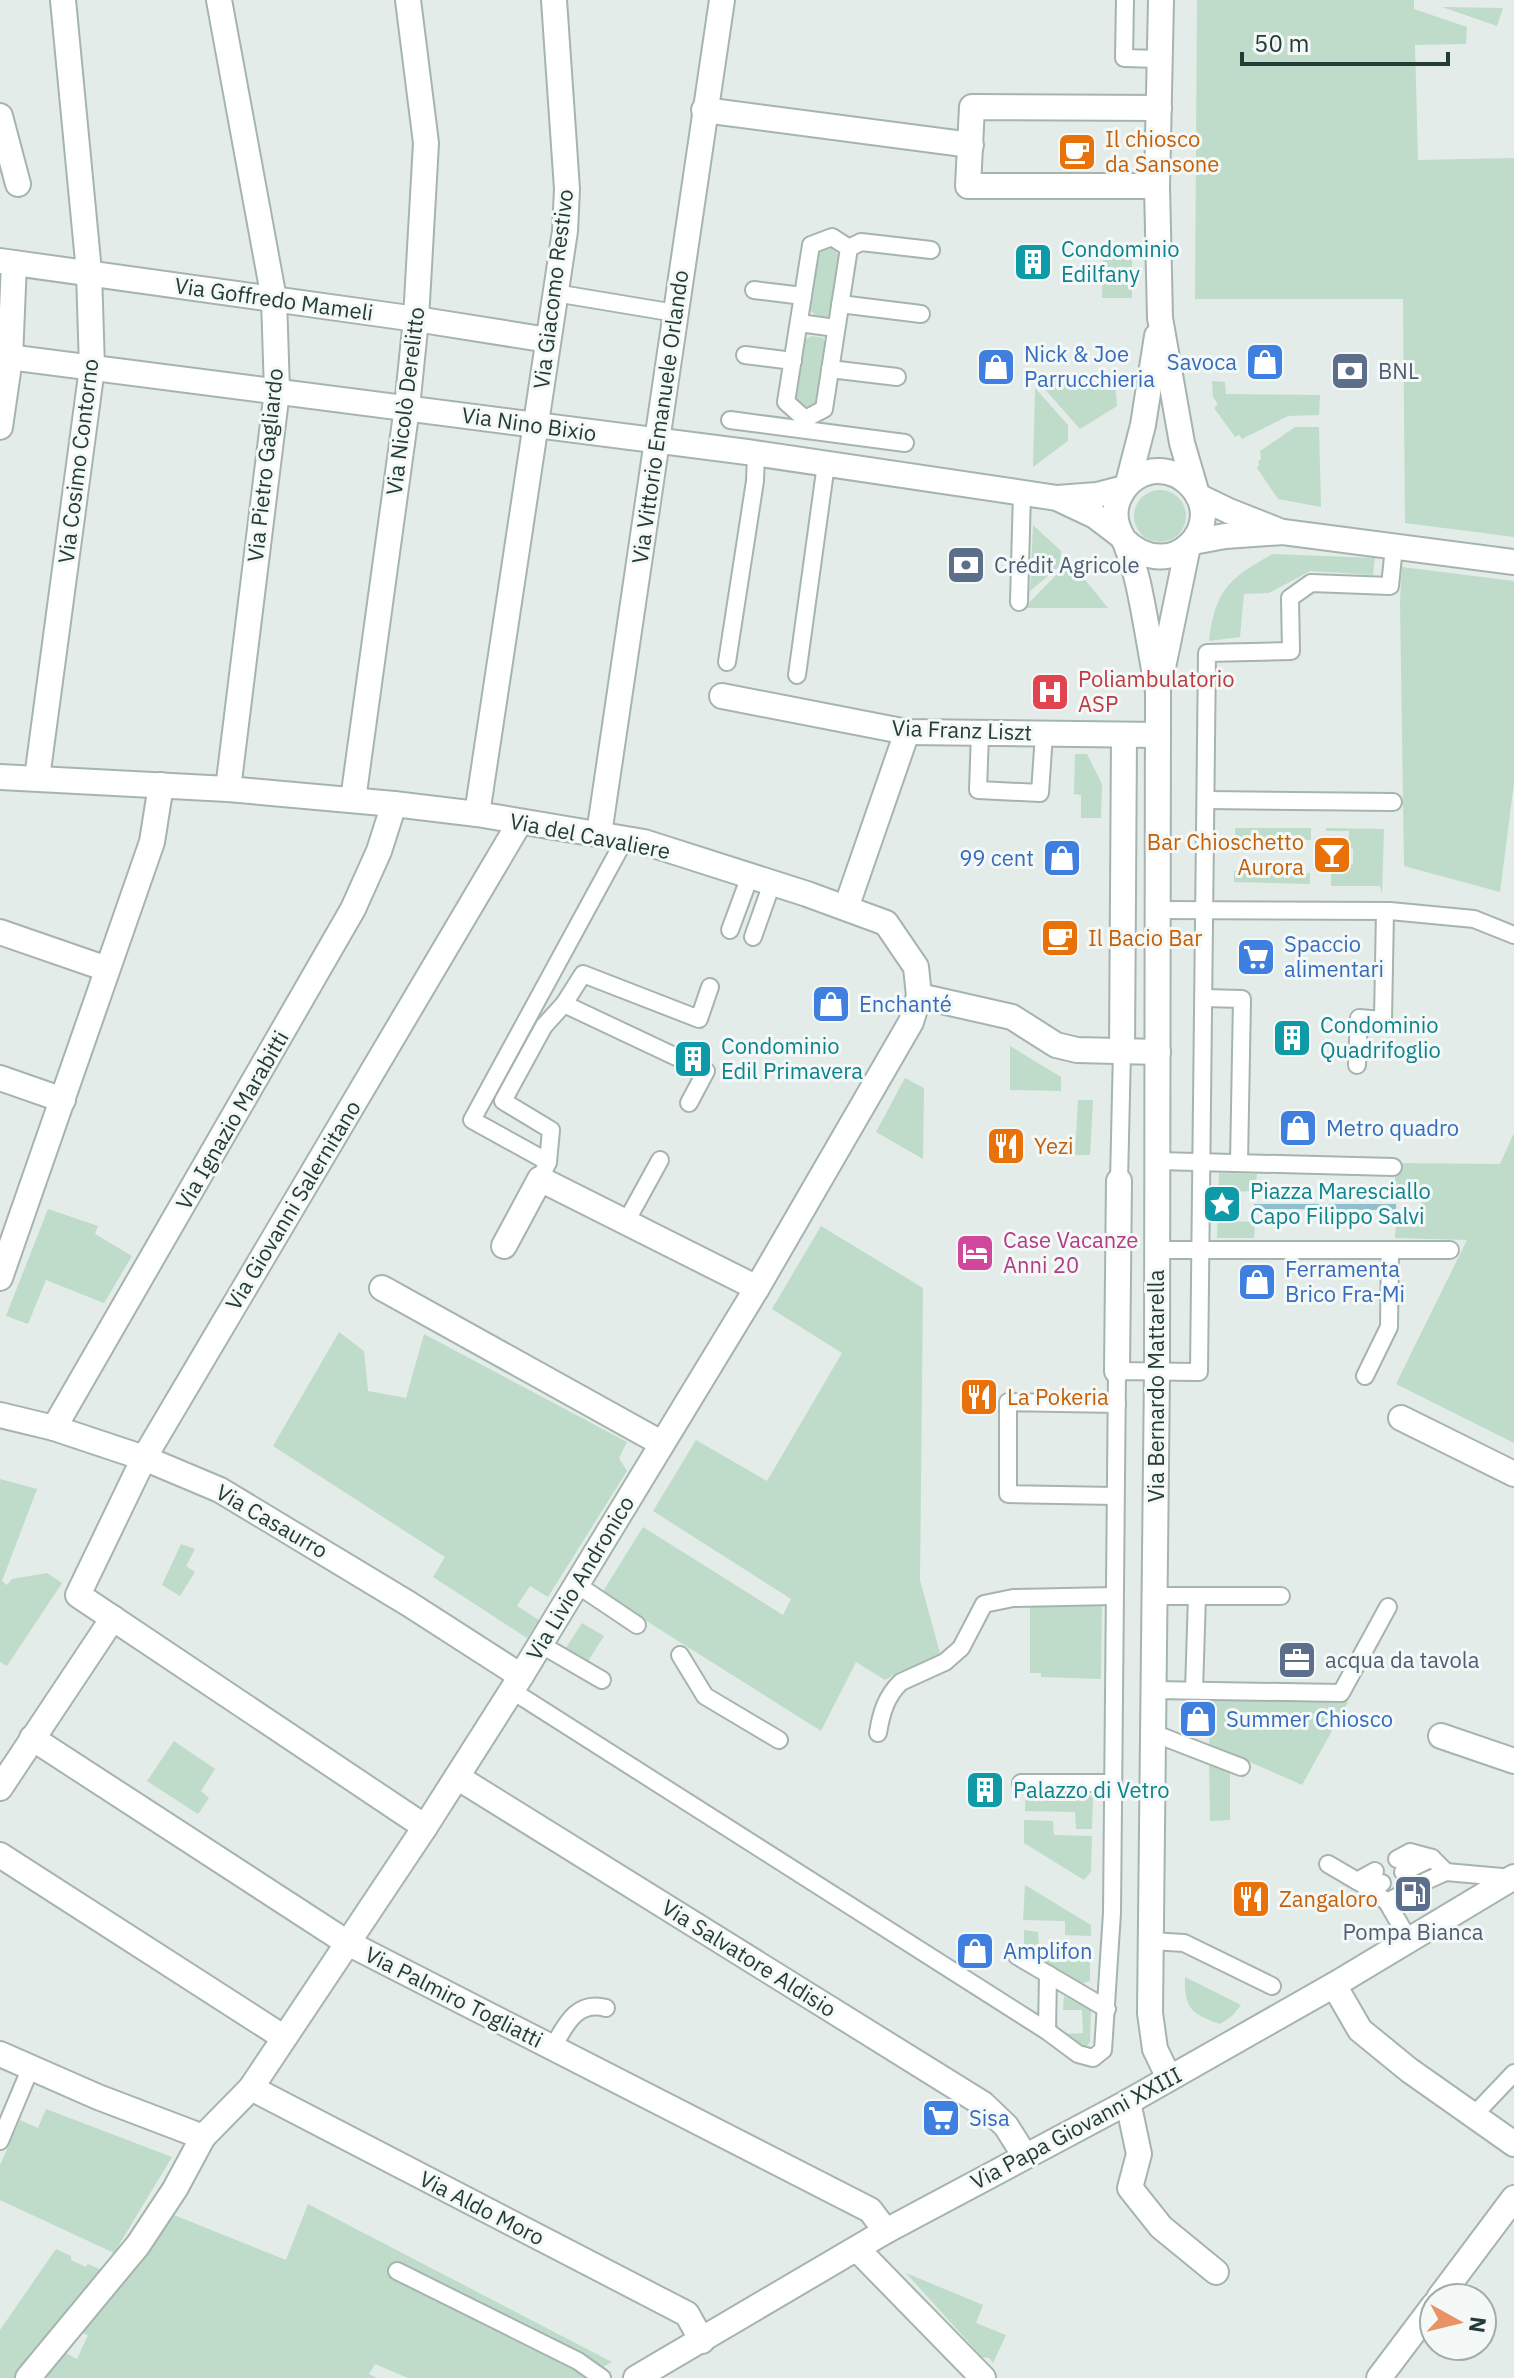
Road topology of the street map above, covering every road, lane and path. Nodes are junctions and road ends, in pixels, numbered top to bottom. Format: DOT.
graph roads {
  1 [pos="63,0"];
  2 [pos="219,0"];
  3 [pos="408,0"];
  4 [pos="554,0"];
  5 [pos="722,0"];
  6 [pos="1125,0"];
  7 [pos="1161,0"];
  8 [pos="1160,59"];
  9 [pos="1159,108"];
  10 [pos="704,110"];
  11 [pos="0,116"];
  12 [pos="971,145"];
  13 [pos="18,184"];
  14 [pos="1157,186"];
  15 [pos="849,248"];
  16 [pos="931,250"];
  17 [pos="7,262"];
  18 [pos="89,272"];
  19 [pos="754,290"];
  20 [pos="555,293"];
  21 [pos="803,296"];
  22 [pos="274,299"];
  23 [pos="840,304"];
  24 [pos="675,313"];
  25 [pos="921,314"];
  26 [pos="1160,318"];
  27 [pos="416,319"];
  28 [pos="799,323"];
  29 [pos="836,328"];
  30 [pos="548,340"];
  31 [pos="745,355"];
  32 [pos="5,357"];
  33 [pos="793,361"];
  34 [pos="92,368"];
  35 [pos="830,369"];
  36 [pos="897,377"];
  37 [pos="277,391"];
  38 [pos="407,407"];
  39 [pos="730,420"];
  40 [pos="535,424"];
  41 [pos="804,424"];
  42 [pos="0,427"];
  43 [pos="656,440"];
  44 [pos="905,443"];
  45 [pos="756,454"];
  46 [pos="799,460"];
  47 [pos="826,464"];
  48 [pos="1126,486"];
  49 [pos="1022,493"];
  50 [pos="1197,493"];
  51 [pos="1057,498"];
  52 [pos="1283,532"];
  53 [pos="1122,538"];
  54 [pos="1191,544"];
  55 [pos="1394,547"];
  56 [pos="1514,562"];
  57 [pos="1019,602"];
  58 [pos="727,662"];
  59 [pos="797,675"];
  60 [pos="1158,691"];
  61 [pos="722,696"];
  62 [pos="907,732"];
  63 [pos="980,733"];
  64 [pos="1044,734"];
  65 [pos="1124,735"];
  66 [pos="1158,735"];
  67 [pos="0,777"];
  68 [pos="37,778"];
  69 [pos="161,785"];
  70 [pos="228,789"];
  71 [pos="353,800"];
  72 [pos="1207,800"];
  73 [pos="1393,802"];
  74 [pos="394,804"];
  75 [pos="477,814"];
  76 [pos="520,822"];
  77 [pos="599,834"];
  78 [pos="625,839"];
  79 [pos="761,879"];
  80 [pos="846,908"];
  81 [pos="1159,910"];
  82 [pos="1204,911"];
  83 [pos="1385,911"];
  84 [pos="730,930"];
  85 [pos="0,932"];
  86 [pos="1514,935"];
  87 [pos="753,937"];
  88 [pos="107,969"];
  89 [pos="710,987"];
  90 [pos="919,996"];
  91 [pos="1204,998"];
  92 [pos="564,1004"];
  93 [pos="1122,1051"];
  94 [pos="1158,1052"];
  95 [pos="1357,1065"];
  96 [pos="0,1078"];
  97 [pos="63,1100"];
  98 [pos="689,1103"];
  99 [pos="660,1160"];
  100 [pos="1158,1161"];
  101 [pos="1202,1163"];
  102 [pos="1239,1163"];
  103 [pos="1393,1167"];
  104 [pos="544,1170"];
  105 [pos="1119,1181"];
  106 [pos="626,1222"];
  107 [pos="504,1246"];
  108 [pos="1201,1249"];
  109 [pos="1158,1250"];
  110 [pos="1390,1250"];
  111 [pos="1450,1250"];
  112 [pos="0,1278"];
  113 [pos="382,1288"];
  114 [pos="757,1288"];
  115 [pos="1117,1371"];
  116 [pos="1157,1371"];
  117 [pos="1365,1376"];
  118 [pos="1117,1404"];
  119 [pos="0,1415"];
  120 [pos="1401,1418"];
  121 [pos="54,1428"];
  122 [pos="661,1443"];
  123 [pos="144,1458"];
  124 [pos="1514,1474"];
  125 [pos="1115,1496"];
  126 [pos="576,1584"];
  127 [pos="1114,1596"];
  128 [pos="1155,1596"];
  129 [pos="1197,1596"];
  130 [pos="1281,1596"];
  131 [pos="1388,1607"];
  132 [pos="113,1618"];
  133 [pos="637,1625"];
  134 [pos="540,1644"];
  135 [pos="680,1655"];
  136 [pos="602,1680"];
  137 [pos="516,1683"];
  138 [pos="1154,1690"];
  139 [pos="1194,1690"];
  140 [pos="878,1733"];
  141 [pos="1153,1733"];
  142 [pos="1441,1736"];
  143 [pos="32,1738"];
  144 [pos="779,1740"];
  145 [pos="1514,1761"];
  146 [pos="1241,1767"];
  147 [pos="457,1777"];
  148 [pos="1021,1783"];
  149 [pos="1113,1783"];
  150 [pos="0,1788"];
  151 [pos="425,1827"];
  152 [pos="0,1855"];
  153 [pos="1328,1864"];
  154 [pos="1400,1866"];
  155 [pos="1446,1872"];
  156 [pos="1513,1877"];
  157 [pos="1426,1881"];
  158 [pos="1409,1940"];
  159 [pos="1151,1941"];
  160 [pos="346,1942"];
  161 [pos="1017,1956"];
  162 [pos="1048,1974"];
  163 [pos="1334,1985"];
  164 [pos="1272,1986"];
  165 [pos="606,2008"];
  166 [pos="1107,2009"];
  167 [pos="1047,2031"];
  168 [pos="283,2037"];
  169 [pos="553,2047"];
  170 [pos="0,2054"];
  171 [pos="31,2067"];
  172 [pos="1514,2073"];
  173 [pos="1169,2078"];
  174 [pos="251,2088"];
  175 [pos="1128,2102"];
  176 [pos="1474,2115"];
  177 [pos="203,2137"];
  178 [pos="0,2141"];
  179 [pos="1514,2144"];
  180 [pos="1025,2156"];
  181 [pos="1514,2198"];
  182 [pos="886,2231"];
  183 [pos="857,2249"];
  184 [pos="397,2271"];
  185 [pos="1216,2272"];
  186 [pos="1451,2282"];
  187 [pos="1418,2326"];
  188 [pos="702,2341"];
  189 [pos="28,2378"];
  190 [pos="602,2378"];
  191 [pos="636,2378"];
  192 [pos="983,2378"];
  193 [pos="1379,2378"];
  1 -- 18 [label="street, Via Cosimo Contorno"];
  2 -- 22 [label="street, Via Pietro Gagliardo"];
  3 -- 27 [label="street, Via Nicolò Derelitto"];
  4 -- 20 [label="street, Via Giacomo Restivo"];
  5 -- 10 [label="street, Via Vittorio Emanuele Orlando"];
  6 -- 8 [label="lane"];
  7 -- 8 [label="street"];
  8 -- 9 [label="street"];
  9 -- 12 [label="street"];
  9 -- 14 [label="street"];
  10 -- 12 [label="street"];
  10 -- 24 [label="street, Via Vittorio Emanuele Orlando"];
  11 -- 13 [label="street"];
  12 -- 14 [label="street"];
  14 -- 26 [label="street"];
  15 -- 16 [label="lane"];
  15 -- 21 [label="lane"];
  15 -- 23 [label="lane"];
  17 -- 18 [label="street, Via Goffredo Mameli"];
  17 -- 32 [label="street"];
  18 -- 22 [label="street, Via Goffredo Mameli"];
  18 -- 34 [label="street, Via Cosimo Contorno"];
  19 -- 21 [label="lane"];
  20 -- 24 [label="lane"];
  20 -- 30 [label="street, Via Giacomo Restivo"];
  21 -- 28 [label="lane"];
  22 -- 27 [label="street, Via Goffredo Mameli"];
  22 -- 37 [label="street, Via Pietro Gagliardo"];
  23 -- 25 [label="lane"];
  23 -- 29 [label="lane"];
  24 -- 43 [label="street, Via Vittorio Emanuele Orlando"];
  26 -- 48 [label="street"];
  26 -- 50 [label="street"];
  27 -- 30 [label="street, Via Goffredo Mameli"];
  27 -- 38 [label="street, Via Nicolò Derelitto"];
  28 -- 29 [label="lane"];
  28 -- 33 [label="lane"];
  29 -- 35 [label="lane"];
  30 -- 40 [label="street, Via Giacomo Restivo"];
  31 -- 33 [label="lane"];
  32 -- 34 [label="street, Via Nino Bixio"];
  32 -- 42 [label="street"];
  33 -- 41 [label="lane"];
  34 -- 37 [label="street, Via Nino Bixio"];
  34 -- 68 [label="street, Via Cosimo Contorno"];
  35 -- 36 [label="lane"];
  35 -- 41 [label="lane"];
  37 -- 38 [label="street, Via Nino Bixio"];
  37 -- 70 [label="street, Via Pietro Gagliardo"];
  38 -- 40 [label="street, Via Nino Bixio"];
  38 -- 71 [label="street, Via Nicolò Derelitto"];
  39 -- 41 [label="lane"];
  40 -- 43 [label="street, Via Nino Bixio"];
  40 -- 75 [label="street, Via Giacomo Restivo"];
  41 -- 44 [label="lane"];
  41 -- 46 [label="lane"];
  43 -- 45 [label="street, Via Nino Bixio"];
  43 -- 77 [label="street, Via Vittorio Emanuele Orlando"];
  45 -- 46 [label="street, Via Nino Bixio"];
  45 -- 58 [label="lane"];
  46 -- 47 [label="street, Via Nino Bixio"];
  47 -- 49 [label="street, Via Nino Bixio"];
  47 -- 59 [label="lane"];
  48 -- 50 [label="street"];
  48 -- 51 [label="street"];
  48 -- 53 [label="street"];
  49 -- 51 [label="street, Via Nino Bixio"];
  49 -- 57 [label="lane"];
  50 -- 52 [label="street"];
  50 -- 54 [label="street"];
  51 -- 53 [label="street"];
  52 -- 54 [label="street"];
  52 -- 55 [label="street"];
  53 -- 54 [label="street"];
  53 -- 60 [label="street"];
  54 -- 60 [label="street"];
  55 -- 56 [label="street"];
  55 -- 72 [label="lane"];
  60 -- 66 [label="street, Via Bernardo Mattarella"];
  61 -- 62 [label="street, Via Franz Liszt"];
  62 -- 63 [label="street, Via Franz Liszt"];
  62 -- 80 [label="street"];
  63 -- 64 [label="street, Via Franz Liszt"];
  63 -- 64 [label="lane"];
  64 -- 65 [label="street, Via Franz Liszt"];
  65 -- 66 [label="street, Via Franz Liszt"];
  65 -- 93 [label="street"];
  66 -- 81 [label="street, Via Bernardo Mattarella"];
  67 -- 68 [label="street, Via del Cavaliere"];
  68 -- 69 [label="street, Via del Cavaliere"];
  69 -- 70 [label="street, Via del Cavaliere"];
  69 -- 88 [label="street"];
  70 -- 71 [label="street, Via del Cavaliere"];
  71 -- 74 [label="street, Via del Cavaliere"];
  72 -- 73 [label="lane"];
  72 -- 82 [label="lane"];
  74 -- 75 [label="street, Via del Cavaliere"];
  74 -- 121 [label="street, Via Ignazio Marabitti"];
  75 -- 76 [label="street, Via del Cavaliere"];
  76 -- 77 [label="street, Via del Cavaliere"];
  76 -- 123 [label="street, Via Giovanni Salernitano"];
  77 -- 78 [label="street, Via del Cavaliere"];
  78 -- 79 [label="street, Via del Cavaliere"];
  78 -- 104 [label="lane"];
  79 -- 80 [label="street, Via del Cavaliere"];
  79 -- 84 [label="lane"];
  79 -- 87 [label="lane"];
  80 -- 90 [label="street, Via del Cavaliere"];
  81 -- 82 [label="lane"];
  81 -- 94 [label="street, Via Bernardo Mattarella"];
  82 -- 83 [label="lane"];
  82 -- 91 [label="lane"];
  83 -- 86 [label="lane"];
  83 -- 95 [label="lane"];
  85 -- 88 [label="street"];
  88 -- 97 [label="street"];
  89 -- 92 [label="lane"];
  90 -- 93 [label="street"];
  90 -- 114 [label="street, Via Livio Andronico"];
  91 -- 101 [label="lane"];
  91 -- 102 [label="lane"];
  92 -- 98 [label="lane"];
  92 -- 104 [label="lane"];
  93 -- 94 [label="street"];
  93 -- 105 [label="lane"];
  94 -- 100 [label="street, Via Bernardo Mattarella"];
  96 -- 97 [label="street"];
  97 -- 112 [label="street"];
  99 -- 106 [label="lane"];
  100 -- 101 [label="lane"];
  100 -- 109 [label="street, Via Bernardo Mattarella"];
  101 -- 102 [label="lane"];
  101 -- 108 [label="lane"];
  102 -- 103 [label="lane"];
  104 -- 106 [label="street"];
  104 -- 107 [label="street"];
  105 -- 115 [label="street"];
  106 -- 114 [label="street"];
  108 -- 109 [label="lane"];
  108 -- 110 [label="lane"];
  108 -- 116 [label="lane"];
  109 -- 116 [label="street, Via Bernardo Mattarella"];
  110 -- 111 [label="lane"];
  110 -- 117 [label="lane"];
  113 -- 122 [label="street"];
  114 -- 122 [label="street, Via Livio Andronico"];
  115 -- 116 [label="lane"];
  115 -- 118 [label="lane"];
  116 -- 128 [label="street, Via Bernardo Mattarella"];
  118 -- 125 [label="lane"];
  118 -- 125 [label="lane"];
  119 -- 121 [label="street, Via Casaurro"];
  120 -- 124 [label="street"];
  121 -- 123 [label="street, Via Casaurro"];
  122 -- 126 [label="street, Via Livio Andronico"];
  123 -- 132 [label="street, Via Giovanni Salernitano"];
  123 -- 137 [label="street, Via Casaurro"];
  125 -- 127 [label="lane"];
  126 -- 133 [label="lane"];
  126 -- 134 [label="street, Via Livio Andronico"];
  127 -- 140 [label="lane"];
  127 -- 149 [label="lane"];
  128 -- 129 [label="lane"];
  128 -- 138 [label="street, Via Bernardo Mattarella"];
  129 -- 130 [label="lane"];
  129 -- 139 [label="lane"];
  131 -- 139 [label="lane"];
  132 -- 143 [label="street"];
  132 -- 151 [label="street"];
  134 -- 136 [label="lane"];
  134 -- 137 [label="street, Via Livio Andronico"];
  135 -- 144 [label="lane"];
  137 -- 147 [label="street, Via Livio Andronico"];
  137 -- 167 [label="lane"];
  138 -- 139 [label="lane"];
  138 -- 141 [label="street, Via Bernardo Mattarella"];
  141 -- 146 [label="lane"];
  141 -- 159 [label="street, Via Bernardo Mattarella"];
  142 -- 145 [label="street"];
  143 -- 150 [label="street"];
  143 -- 160 [label="street, Via Palmiro Togliatti"];
  147 -- 151 [label="street, Via Livio Andronico"];
  147 -- 180 [label="street, Via Salvatore Aldisio"];
  148 -- 149 [label="lane"];
  149 -- 166 [label="lane"];
  151 -- 160 [label="street, Via Livio Andronico"];
  152 -- 168 [label="street"];
  153 -- 158 [label="lane"];
  154 -- 155 [label="lane"];
  155 -- 156 [label="lane"];
  155 -- 157 [label="lane"];
  156 -- 158 [label="street, Via Papa Giovanni XXIII"];
  158 -- 163 [label="street, Via Papa Giovanni XXIII"];
  159 -- 164 [label="lane"];
  159 -- 173 [label="street, Via Bernardo Mattarella"];
  160 -- 168 [label="street, Via Livio Andronico"];
  160 -- 169 [label="street, Via Palmiro Togliatti"];
  161 -- 162 [label="lane"];
  162 -- 166 [label="lane"];
  162 -- 167 [label="lane"];
  163 -- 173 [label="street, Via Papa Giovanni XXIII"];
  163 -- 176 [label="street"];
  165 -- 169 [label="lane"];
  166 -- 167 [label="lane"];
  168 -- 174 [label="street, Via Livio Andronico"];
  169 -- 182 [label="street, Via Palmiro Togliatti"];
  170 -- 171 [label="street"];
  171 -- 177 [label="street"];
  171 -- 178 [label="lane"];
  172 -- 176 [label="lane"];
  173 -- 175 [label="street, Via Papa Giovanni XXIII"];
  174 -- 177 [label="street, Via Livio Andronico"];
  174 -- 188 [label="street, Via Aldo Moro"];
  175 -- 180 [label="street, Via Papa Giovanni XXIII"];
  175 -- 185 [label="street"];
  176 -- 179 [label="street"];
  177 -- 189 [label="street, Via Livio Andronico"];
  180 -- 182 [label="street, Via Papa Giovanni XXIII"];
  181 -- 186 [label="street"];
  182 -- 183 [label="street, Via Papa Giovanni XXIII"];
  183 -- 188 [label="street, Via Papa Giovanni XXIII"];
  183 -- 192 [label="street"];
  184 -- 190 [label="lane"];
  187 -- 193 [label="street"];
  188 -- 191 [label="street, Via Papa Giovanni XXIII"];
}
